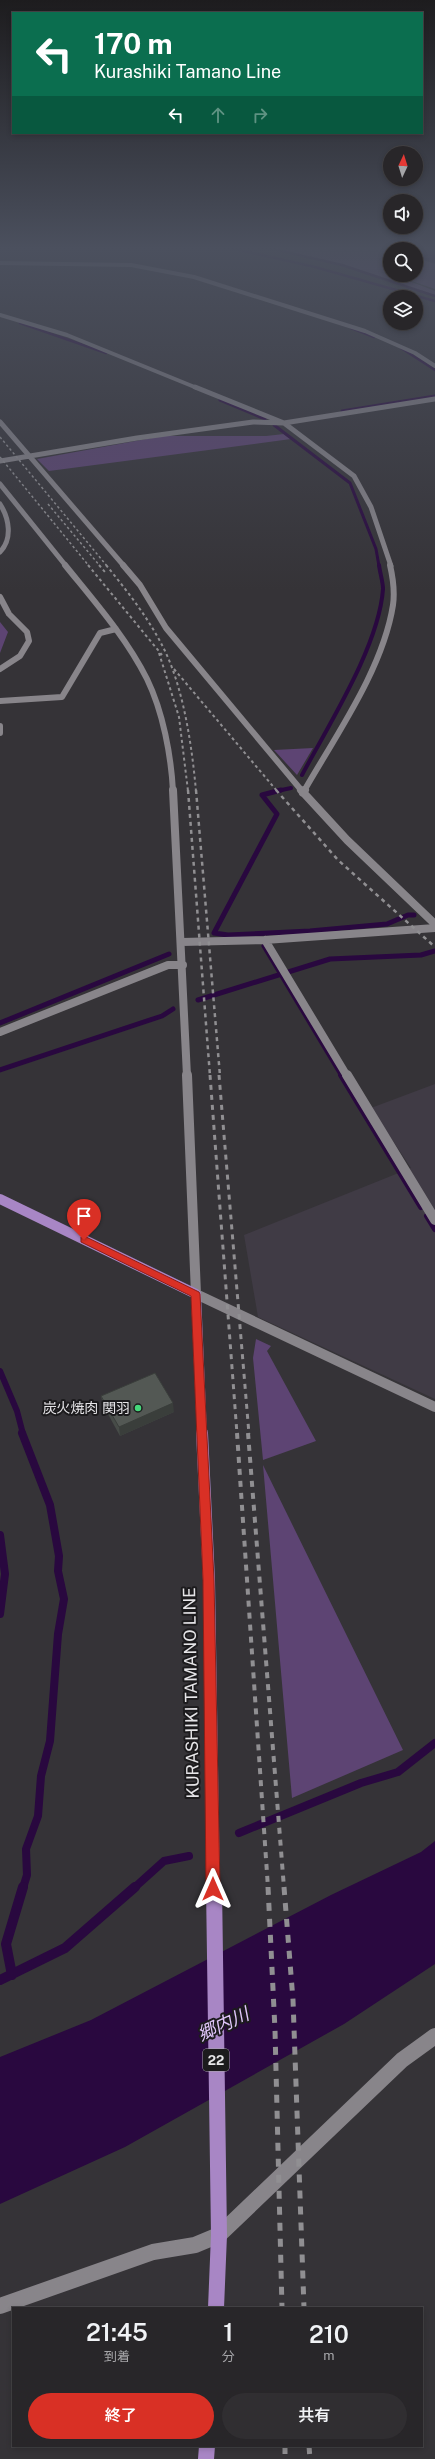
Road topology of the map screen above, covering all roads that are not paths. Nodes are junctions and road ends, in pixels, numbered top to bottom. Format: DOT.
graph roads {
  1 [pos="132,361"];
  2 [pos="435,399"];
  3 [pos="0,422"];
  4 [pos="284,423"];
  5 [pos="29,456"];
  6 [pos="0,461"];
  7 [pos="0,484"];
  8 [pos="0,504"];
  9 [pos="7,541"];
  10 [pos="0,542"];
  11 [pos="0,552"];
  12 [pos="0,597"];
  13 [pos="116,629"];
  14 [pos="0,669"];
  15 [pos="0,701"];
  16 [pos="0,726"];
  17 [pos="0,733"];
  18 [pos="303,793"];
  19 [pos="435,924"];
  20 [pos="435,928"];
  21 [pos="265,940"];
  22 [pos="182,942"];
  23 [pos="183,965"];
  24 [pos="0,1032"];
  25 [pos="0,1199"];
  26 [pos="435,1220"];
  27 [pos="196,1294"];
  28 [pos="435,1407"];
  29 [pos="435,2036"];
  30 [pos="219,2234"];
  31 [pos="0,2306"];
  32 [pos="216,2307"];
  33 [pos="207,2447"];
  34 [pos="206,2459"];
  1 -- 4 [label="street"];
  2 -- 4 [label="street"];
  3 -- 5 [label="street"];
  4 -- 5 [label="street"];
  4 -- 18 [label="street"];
  5 -- 6 [label="street"];
  5 -- 18 [label="street"];
  7 -- 13 [label="street"];
  8 -- 9 [label="street"];
  9 -- 10 [label="street"];
  9 -- 11 [label="street"];
  12 -- 14 [label="street"];
  13 -- 15 [label="street"];
  13 -- 22 [label="street"];
  16 -- 17 [label="street"];
  18 -- 19 [label="street"];
  20 -- 21 [label="street"];
  21 -- 22 [label="street"];
  21 -- 26 [label="street"];
  22 -- 23 [label="street"];
  23 -- 24 [label="street"];
  23 -- 27 [label="street"];
  25 -- 27 [label="main road"];
  27 -- 28 [label="street"];
  27 -- 30 [label="main road, KURASHIKI TAMANO LINE / 22"];
  29 -- 30 [label="street"];
  30 -- 31 [label="street"];
  30 -- 32 [label="main road, KURASHIKI TAMANO LINE / 22"];
  33 -- 34 [label="main road"];
}
